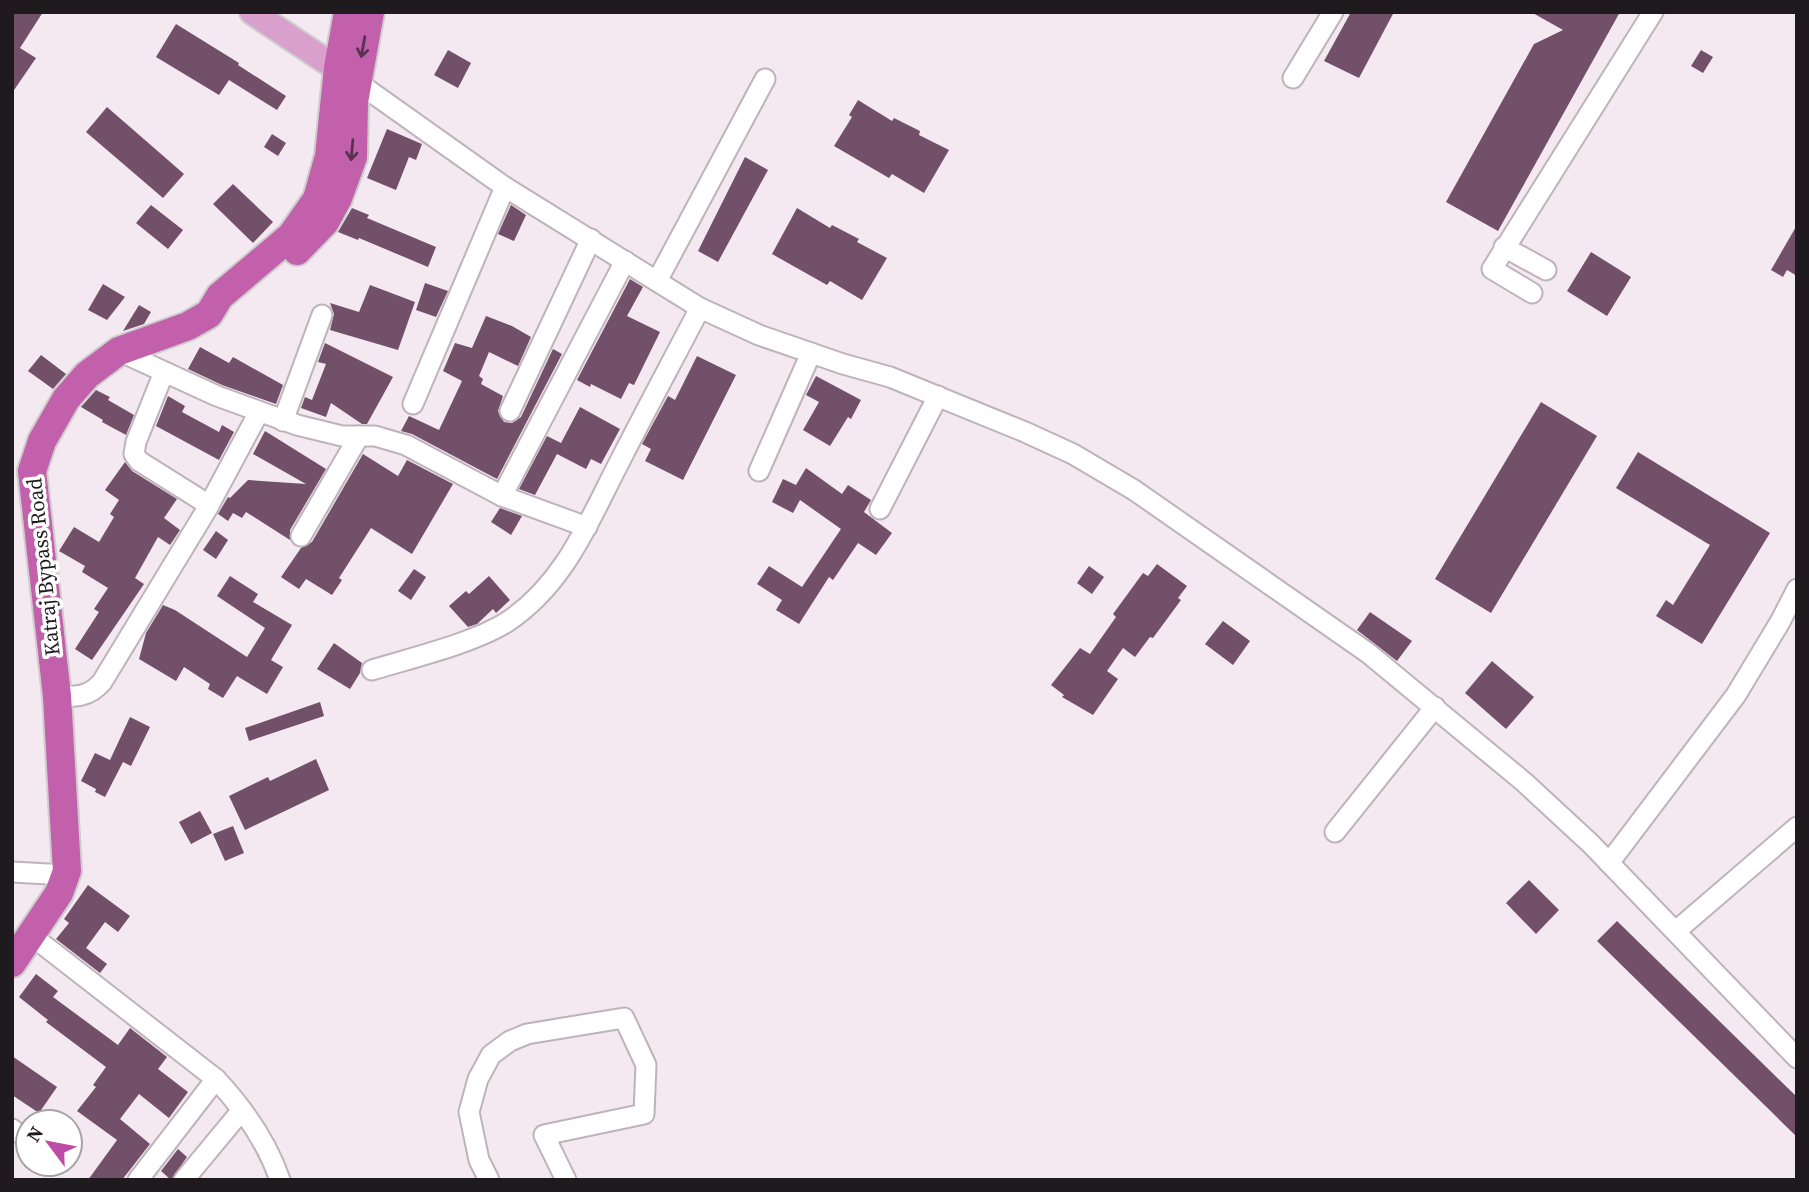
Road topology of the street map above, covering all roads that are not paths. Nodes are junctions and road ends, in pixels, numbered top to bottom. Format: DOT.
graph roads {
  1 [pos="252,12"];
  2 [pos="348,12"];
  3 [pos="370,12"];
  4 [pos="1333,12"];
  5 [pos="1653,12"];
  6 [pos="348,75"];
  7 [pos="1293,78"];
  8 [pos="765,79"];
  9 [pos="505,187"];
  10 [pos="591,239"];
  11 [pos="1504,247"];
  12 [pos="625,261"];
  13 [pos="1546,270"];
  14 [pos="657,281"];
  15 [pos="1532,293"];
  16 [pos="700,308"];
  17 [pos="322,315"];
  18 [pos="119,351"];
  19 [pos="811,353"];
  20 [pos="164,372"];
  21 [pos="937,396"];
  22 [pos="414,404"];
  23 [pos="510,411"];
  24 [pos="258,412"];
  25 [pos="283,421"];
  26 [pos="359,436"];
  27 [pos="759,471"];
  28 [pos="502,496"];
  29 [pos="209,505"];
  30 [pos="880,509"];
  31 [pos="587,527"];
  32 [pos="301,537"];
  33 [pos="1797,589"];
  34 [pos="372,670"];
  35 [pos="57,696"];
  36 [pos="1434,707"];
  37 [pos="1797,827"];
  38 [pos="1335,832"];
  39 [pos="1609,863"];
  40 [pos="66,864"];
  41 [pos="12,872"];
  42 [pos="1676,932"];
  43 [pos="32,936"];
  44 [pos="12,963"];
  45 [pos="1797,1058"];
  46 [pos="216,1079"];
  47 [pos="242,1110"];
  48 [pos="138,1180"];
  49 [pos="184,1180"];
  50 [pos="280,1180"];
  51 [pos="489,1180"];
  52 [pos="566,1180"];
  1 -- 6 [label="main road"];
  2 -- 6 [label="highway"];
  3 -- 6 [label="highway, one-way"];
  4 -- 7 [label="street"];
  5 -- 11 [label="street"];
  6 -- 9 [label="street"];
  6 -- 18 [label="highway, Katraj Bypass Road"];
  8 -- 14 [label="street"];
  9 -- 10 [label="street"];
  9 -- 22 [label="street"];
  10 -- 12 [label="street"];
  10 -- 23 [label="street"];
  11 -- 13 [label="street"];
  11 -- 15 [label="street"];
  12 -- 14 [label="street"];
  12 -- 28 [label="street"];
  14 -- 16 [label="street"];
  16 -- 19 [label="street"];
  16 -- 31 [label="street"];
  17 -- 25 [label="street"];
  18 -- 20 [label="street"];
  18 -- 35 [label="highway, Katraj Bypass Road"];
  19 -- 21 [label="street"];
  19 -- 27 [label="street"];
  20 -- 24 [label="street"];
  20 -- 29 [label="street"];
  21 -- 30 [label="street"];
  21 -- 36 [label="street"];
  24 -- 25 [label="street"];
  24 -- 29 [label="street"];
  25 -- 26 [label="street"];
  26 -- 28 [label="street"];
  26 -- 32 [label="street"];
  28 -- 31 [label="street"];
  29 -- 35 [label="street"];
  31 -- 34 [label="street"];
  33 -- 39 [label="street"];
  35 -- 40 [label="highway, Katraj Bypass Road"];
  36 -- 38 [label="street"];
  36 -- 39 [label="street"];
  37 -- 42 [label="street"];
  39 -- 42 [label="street"];
  40 -- 41 [label="street"];
  40 -- 43 [label="highway"];
  42 -- 45 [label="street"];
  43 -- 44 [label="highway"];
  43 -- 46 [label="street"];
  46 -- 47 [label="street"];
  46 -- 48 [label="street"];
  47 -- 49 [label="street"];
  47 -- 50 [label="street"];
  51 -- 52 [label="street"];
}
